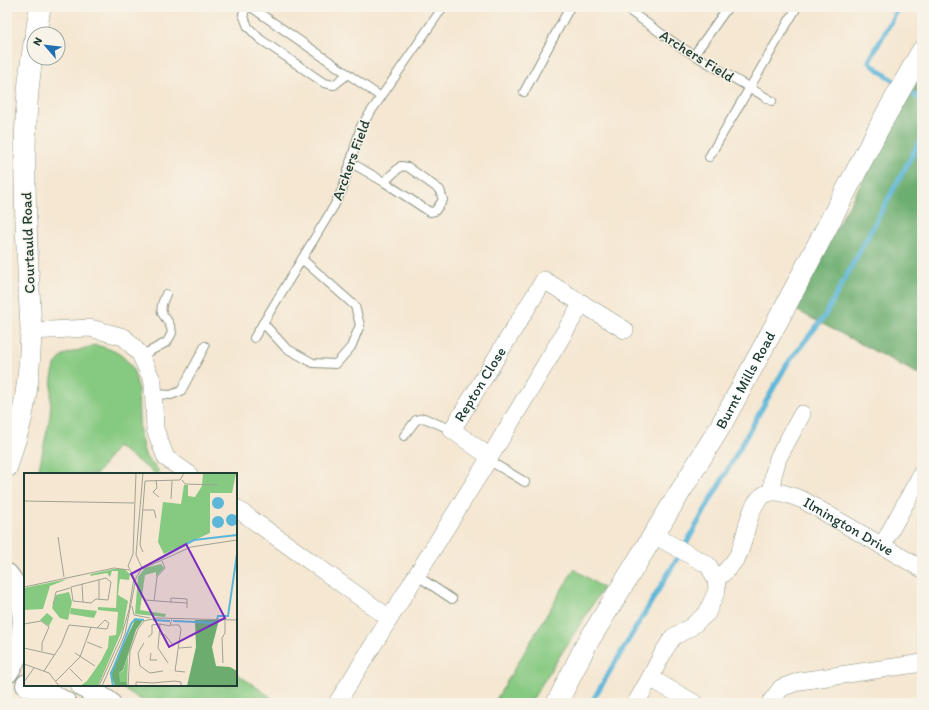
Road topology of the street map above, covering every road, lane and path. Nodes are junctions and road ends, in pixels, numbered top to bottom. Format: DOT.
graph roads {
  1 [pos="40,7"];
  2 [pos="247,7"];
  3 [pos="251,7"];
  4 [pos="443,7"];
  5 [pos="570,7"];
  6 [pos="624,7"];
  7 [pos="728,7"];
  8 [pos="797,7"];
  9 [pos="37,26"];
  10 [pos="694,55"];
  11 [pos="918,58"];
  12 [pos="30,66"];
  13 [pos="348,74"];
  14 [pos="750,88"];
  15 [pos="524,92"];
  16 [pos="380,97"];
  17 [pos="772,102"];
  18 [pos="708,157"];
  19 [pos="350,162"];
  20 [pos="384,182"];
  21 [pos="302,259"];
  22 [pos="166,294"];
  23 [pos="582,303"];
  24 [pos="263,323"];
  25 [pos="625,330"];
  26 [pos="31,331"];
  27 [pos="254,338"];
  28 [pos="206,346"];
  29 [pos="141,356"];
  30 [pos="154,394"];
  31 [pos="802,414"];
  32 [pos="452,430"];
  33 [pos="404,436"];
  34 [pos="9,447"];
  35 [pos="489,458"];
  36 [pos="7,467"];
  37 [pos="188,473"];
  38 [pos="922,473"];
  39 [pos="525,482"];
  40 [pos="772,492"];
  41 [pos="237,509"];
  42 [pos="652,534"];
  43 [pos="882,546"];
  44 [pos="922,569"];
  45 [pos="8,575"];
  46 [pos="416,575"];
  47 [pos="716,579"];
  48 [pos="452,599"];
  49 [pos="23,605"];
  50 [pos="389,618"];
  51 [pos="922,663"];
  52 [pos="7,672"];
  53 [pos="650,678"];
  54 [pos="7,685"];
  55 [pos="24,685"];
  56 [pos="30,686"];
  57 [pos="83,686"];
  58 [pos="65,703"];
  59 [pos="108,703"];
  60 [pos="337,703"];
  61 [pos="557,703"];
  62 [pos="636,703"];
  63 [pos="694,703"];
  64 [pos="770,703"];
  1 -- 9 [label="street"];
  2 -- 13 [label="lane"];
  3 -- 13 [label="lane"];
  4 -- 16 [label="lane, Archers Field"];
  5 -- 15 [label="lane"];
  6 -- 10 [label="lane, Archers Field"];
  7 -- 10 [label="lane"];
  8 -- 14 [label="lane"];
  10 -- 14 [label="lane, Archers Field"];
  11 -- 42 [label="street, Burnt Mills Road"];
  12 -- 26 [label="street, Courtauld Road"];
  13 -- 16 [label="lane"];
  14 -- 17 [label="lane, Archers Field"];
  14 -- 18 [label="lane"];
  16 -- 19 [label="lane, Archers Field"];
  19 -- 20 [label="lane"];
  19 -- 21 [label="lane, Archers Field"];
  20 -- 20 [label="lane"];
  21 -- 24 [label="lane, Archers Field"];
  21 -- 24 [label="lane"];
  22 -- 29 [label="lane"];
  23 -- 25 [label="street, Repton Close"];
  23 -- 32 [label="street, Repton Close"];
  23 -- 35 [label="street"];
  24 -- 27 [label="lane, Archers Field"];
  26 -- 29 [label="street"];
  26 -- 34 [label="street, Courtauld Road"];
  28 -- 30 [label="lane"];
  29 -- 30 [label="street"];
  30 -- 37 [label="street"];
  31 -- 40 [label="street"];
  32 -- 33 [label="lane"];
  32 -- 35 [label="street, Repton Close"];
  34 -- 36 [label="street, Courtauld Road"];
  35 -- 39 [label="lane"];
  35 -- 46 [label="street"];
  38 -- 43 [label="street"];
  40 -- 43 [label="street, Ilmington Drive"];
  40 -- 47 [label="street"];
  41 -- 50 [label="street"];
  42 -- 47 [label="street"];
  42 -- 61 [label="street, Burnt Mills Road"];
  43 -- 44 [label="street, Ilmington Drive"];
  45 -- 49 [label="main road"];
  46 -- 48 [label="lane"];
  46 -- 50 [label="street"];
  47 -- 53 [label="street"];
  49 -- 52 [label="main road"];
  50 -- 60 [label="street"];
  51 -- 64 [label="street"];
  53 -- 62 [label="street"];
  53 -- 63 [label="street"];
  54 -- 55 [label="main road"];
  56 -- 58 [label="main road"];
  57 -- 59 [label="main road"];
}
